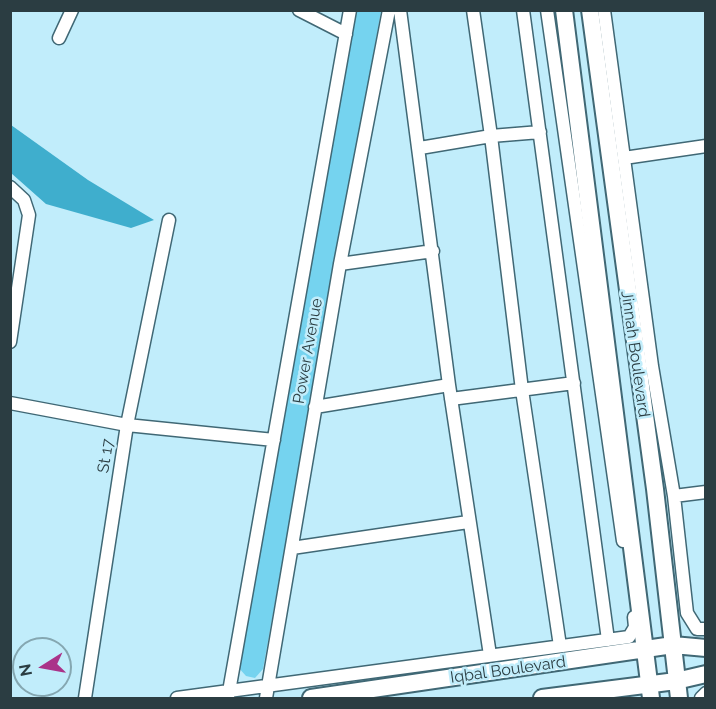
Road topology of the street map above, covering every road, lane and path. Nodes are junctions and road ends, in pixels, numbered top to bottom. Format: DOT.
graph roads {
  1 [pos="72,10"];
  2 [pos="299,10"];
  3 [pos="350,10"];
  4 [pos="389,10"];
  5 [pos="400,10"];
  6 [pos="473,10"];
  7 [pos="523,10"];
  8 [pos="546,10"];
  9 [pos="564,10"];
  10 [pos="590,10"];
  11 [pos="604,10"];
  12 [pos="346,34"];
  13 [pos="58,38"];
  14 [pos="540,132"];
  15 [pos="491,136"];
  16 [pos="705,146"];
  17 [pos="420,148"];
  18 [pos="624,158"];
  19 [pos="10,187"];
  20 [pos="169,220"];
  21 [pos="433,251"];
  22 [pos="340,264"];
  23 [pos="10,342"];
  24 [pos="574,383"];
  25 [pos="449,385"];
  26 [pos="522,390"];
  27 [pos="451,399"];
  28 [pos="10,403"];
  29 [pos="315,407"];
  30 [pos="127,425"];
  31 [pos="274,440"];
  32 [pos="705,492"];
  33 [pos="674,496"];
  34 [pos="468,522"];
  35 [pos="292,548"];
  36 [pos="705,629"];
  37 [pos="608,640"];
  38 [pos="673,645"];
  39 [pos="560,646"];
  40 [pos="705,648"];
  41 [pos="644,650"];
  42 [pos="489,655"];
  43 [pos="705,674"];
  44 [pos="676,681"];
  45 [pos="650,691"];
  46 [pos="267,692"];
  47 [pos="705,693"];
  48 [pos="228,694"];
  49 [pos="85,699"];
  50 [pos="177,699"];
  51 [pos="311,699"];
  52 [pos="542,699"];
  53 [pos="679,699"];
  54 [pos="701,699"];
  1 -- 13 [label="street"];
  2 -- 12 [label="street"];
  3 -- 12 [label="street, Power Avenue"];
  4 -- 22 [label="street, Power Avenue"];
  5 -- 17 [label="street"];
  6 -- 15 [label="street"];
  7 -- 14 [label="street"];
  8 -- 37 [label="street"];
  9 -- 41 [label="street, Jinnah Boulevard"];
  10 -- 38 [label="street, Jinnah Boulevard"];
  11 -- 18 [label="street"];
  12 -- 31 [label="street, Power Avenue"];
  14 -- 15 [label="street"];
  14 -- 24 [label="street"];
  15 -- 17 [label="street"];
  15 -- 26 [label="street"];
  16 -- 18 [label="street"];
  17 -- 21 [label="street"];
  18 -- 33 [label="street"];
  19 -- 23 [label="street"];
  20 -- 30 [label="street, St 17"];
  21 -- 22 [label="street"];
  21 -- 25 [label="street"];
  22 -- 29 [label="street, Power Avenue"];
  24 -- 26 [label="street"];
  24 -- 37 [label="street"];
  25 -- 27 [label="street"];
  25 -- 29 [label="street"];
  26 -- 27 [label="street"];
  26 -- 39 [label="street"];
  27 -- 34 [label="street"];
  28 -- 30 [label="street"];
  29 -- 35 [label="street, Power Avenue"];
  30 -- 31 [label="street"];
  30 -- 49 [label="street, St 17"];
  31 -- 48 [label="street, Power Avenue"];
  32 -- 33 [label="street"];
  33 -- 36 [label="street"];
  34 -- 35 [label="street"];
  34 -- 42 [label="street"];
  35 -- 46 [label="street, Power Avenue"];
  37 -- 39 [label="street"];
  38 -- 40 [label="street, Iqbal Boulevard"];
  38 -- 41 [label="street, Iqbal Boulevard"];
  38 -- 44 [label="street, Jinnah Boulevard"];
  39 -- 42 [label="street"];
  41 -- 45 [label="street, Jinnah Boulevard"];
  41 -- 51 [label="street, Iqbal Boulevard"];
  42 -- 46 [label="street"];
  43 -- 44 [label="street, Iqbal Boulevard"];
  44 -- 45 [label="street, Iqbal Boulevard"];
  44 -- 53 [label="street, Jinnah Boulevard"];
  45 -- 52 [label="street, Iqbal Boulevard"];
  46 -- 48 [label="street"];
  47 -- 54 [label="street"];
  48 -- 50 [label="street"];
}
